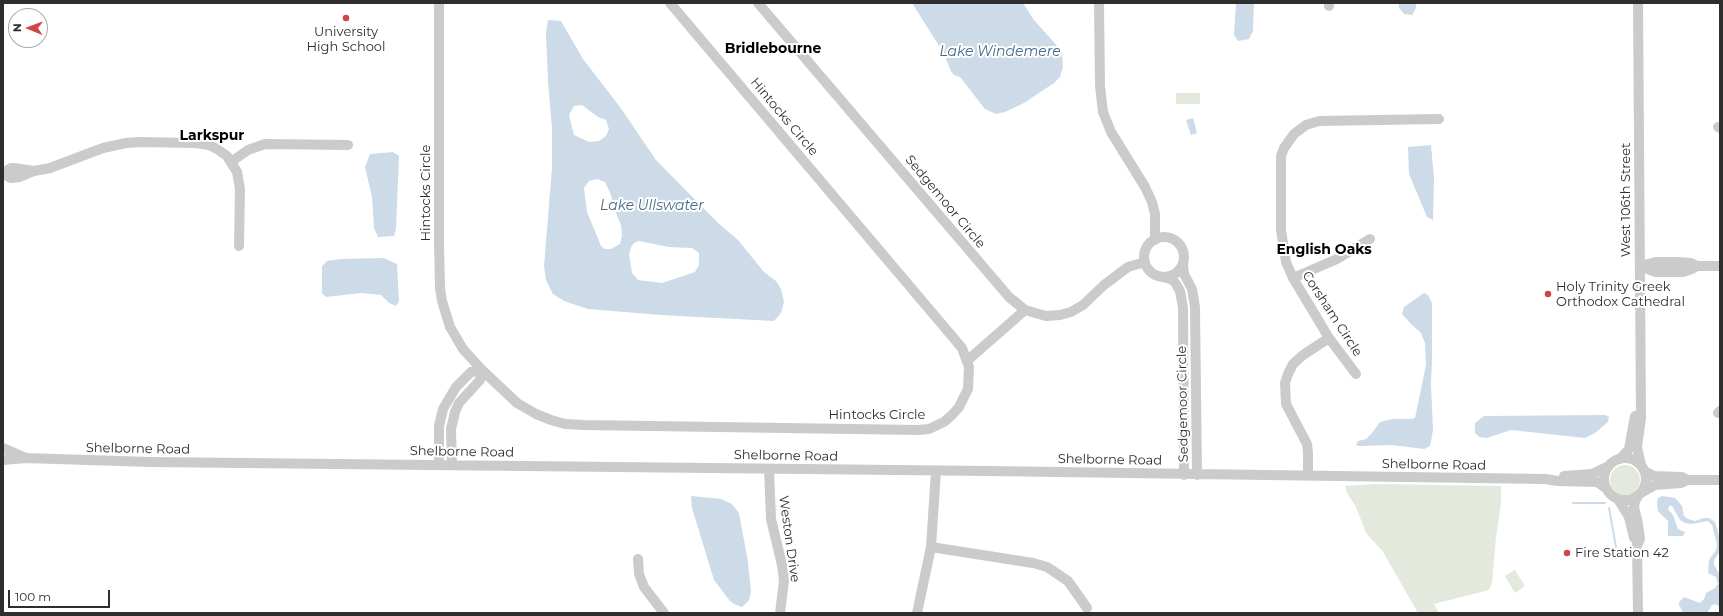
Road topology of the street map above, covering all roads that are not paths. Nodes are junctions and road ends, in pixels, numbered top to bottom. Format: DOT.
graph roads {
  1 [pos="439,3"];
  2 [pos="670,3"];
  3 [pos="758,3"];
  4 [pos="1099,3"];
  5 [pos="1638,3"];
  6 [pos="1440,119"];
  7 [pos="348,144"];
  8 [pos="231,162"];
  9 [pos="3,174"];
  10 [pos="1370,239"];
  11 [pos="1155,240"];
  12 [pos="239,246"];
  13 [pos="1145,262"];
  14 [pos="1182,264"];
  15 [pos="1640,266"];
  16 [pos="1720,266"];
  17 [pos="1163,277"];
  18 [pos="1293,278"];
  19 [pos="1025,310"];
  20 [pos="1329,338"];
  21 [pos="968,360"];
  22 [pos="482,370"];
  23 [pos="1356,374"];
  24 [pos="1640,397"];
  25 [pos="3,448"];
  26 [pos="26,458"];
  27 [pos="1620,459"];
  28 [pos="3,460"];
  29 [pos="439,465"];
  30 [pos="452,465"];
  31 [pos="1609,466"];
  32 [pos="1642,468"];
  33 [pos="769,469"];
  34 [pos="936,471"];
  35 [pos="1184,475"];
  36 [pos="1197,475"];
  37 [pos="1308,476"];
  38 [pos="1545,479"];
  39 [pos="1687,480"];
  40 [pos="1720,480"];
  41 [pos="1607,489"];
  42 [pos="1639,494"];
  43 [pos="1618,499"];
  44 [pos="1637,545"];
  45 [pos="931,547"];
  46 [pos="638,559"];
  47 [pos="1087,608"];
  48 [pos="664,613"];
  49 [pos="780,613"];
  50 [pos="917,613"];
  51 [pos="1638,613"];
  1 -- 22 [label="street, Hintocks Circle"];
  2 -- 21 [label="street, Hintocks Circle"];
  3 -- 19 [label="street, Sedgemoor Circle"];
  4 -- 11 [label="street"];
  5 -- 15 [label="street, West 106th Street"];
  6 -- 18 [label="street, Corsham Circle"];
  7 -- 8 [label="street"];
  8 -- 9 [label="street"];
  8 -- 12 [label="street"];
  10 -- 18 [label="street"];
  11 -- 13 [label="street"];
  11 -- 14 [label="street"];
  13 -- 17 [label="street"];
  13 -- 19 [label="street, Sedgemoor Circle"];
  14 -- 17 [label="street"];
  14 -- 36 [label="street, Sedgemoor Circle"];
  15 -- 16 [label="street"];
  15 -- 24 [label="street, West 106th Street"];
  17 -- 35 [label="street, Sedgemoor Circle"];
  18 -- 20 [label="street, Corsham Circle"];
  19 -- 21 [label="street"];
  20 -- 23 [label="street, Corsham Circle"];
  20 -- 37 [label="street"];
  21 -- 22 [label="street, Hintocks Circle"];
  22 -- 29 [label="street"];
  22 -- 30 [label="street"];
  24 -- 27 [label="street, West 106th Street"];
  24 -- 32 [label="street, West 106th Street"];
  25 -- 26 [label="street, Shelborne Road"];
  26 -- 28 [label="street, Shelborne Road"];
  26 -- 29 [label="street, Shelborne Road"];
  27 -- 31 [label="street"];
  27 -- 32 [label="street"];
  29 -- 30 [label="street, Shelborne Road"];
  30 -- 33 [label="street, Shelborne Road"];
  31 -- 38 [label="street, Shelborne Road"];
  31 -- 41 [label="street"];
  32 -- 39 [label="street"];
  32 -- 42 [label="street"];
  33 -- 34 [label="street, Shelborne Road"];
  33 -- 49 [label="street, Weston Drive"];
  34 -- 35 [label="street, Shelborne Road"];
  34 -- 45 [label="street"];
  35 -- 36 [label="street, Shelborne Road"];
  36 -- 37 [label="street, Shelborne Road"];
  37 -- 38 [label="street, Shelborne Road"];
  38 -- 41 [label="street, Shelborne Road"];
  39 -- 40 [label="street"];
  39 -- 42 [label="street"];
  41 -- 43 [label="street"];
  42 -- 43 [label="street"];
  42 -- 44 [label="street"];
  43 -- 44 [label="street"];
  44 -- 51 [label="street"];
  45 -- 47 [label="street"];
  45 -- 50 [label="street"];
  46 -- 48 [label="street"];
}
